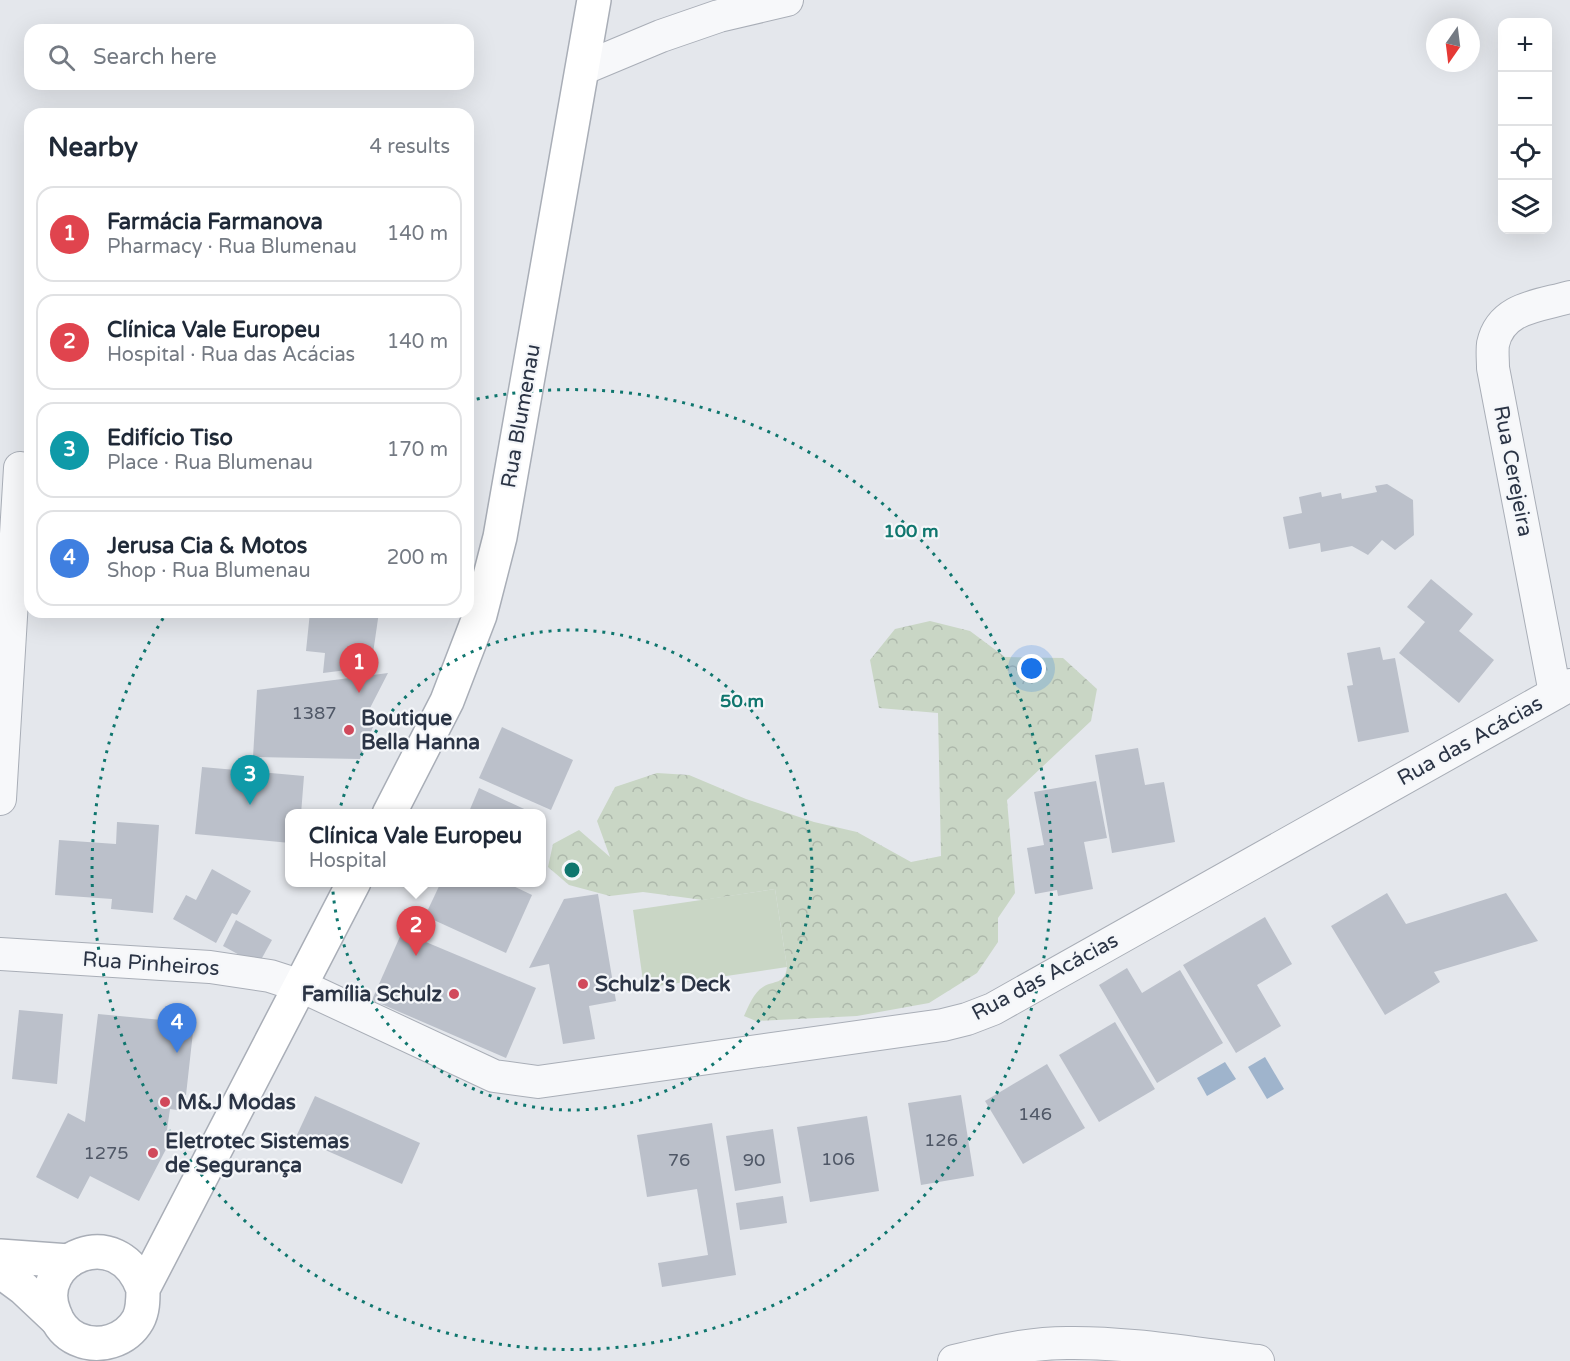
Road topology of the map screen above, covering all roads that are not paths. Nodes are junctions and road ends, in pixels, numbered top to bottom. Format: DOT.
graph roads {
  1 [pos="594,0"];
  2 [pos="787,0"];
  3 [pos="582,69"];
  4 [pos="1570,297"];
  5 [pos="20,468"];
  6 [pos="1563,689"];
  7 [pos="0,800"];
  8 [pos="391,809"];
  9 [pos="351,887"];
  10 [pos="0,954"];
  11 [pos="301,986"];
  12 [pos="0,1256"];
  13 [pos="69,1261"];
  14 [pos="0,1271"];
  15 [pos="135,1276"];
  16 [pos="72,1340"];
  17 [pos="110,1350"];
  18 [pos="954,1361"];
  19 [pos="1258,1361"];
  1 -- 3 [label="main road, Rua Blumenau"];
  2 -- 3 [label="street"];
  3 -- 8 [label="main road, Rua Blumenau"];
  4 -- 6 [label="street, Rua Cerejeira"];
  5 -- 7 [label="street"];
  6 -- 11 [label="street, Rua das Acácias"];
  9 -- 11 [label="main road"];
  10 -- 11 [label="street, Rua Pinheiros"];
  11 -- 15 [label="main road"];
  12 -- 13 [label="main road"];
  13 -- 15 [label="main road"];
  13 -- 16 [label="main road"];
  14 -- 16 [label="main road"];
  15 -- 17 [label="main road"];
  16 -- 17 [label="main road"];
  18 -- 19 [label="street"];
}
